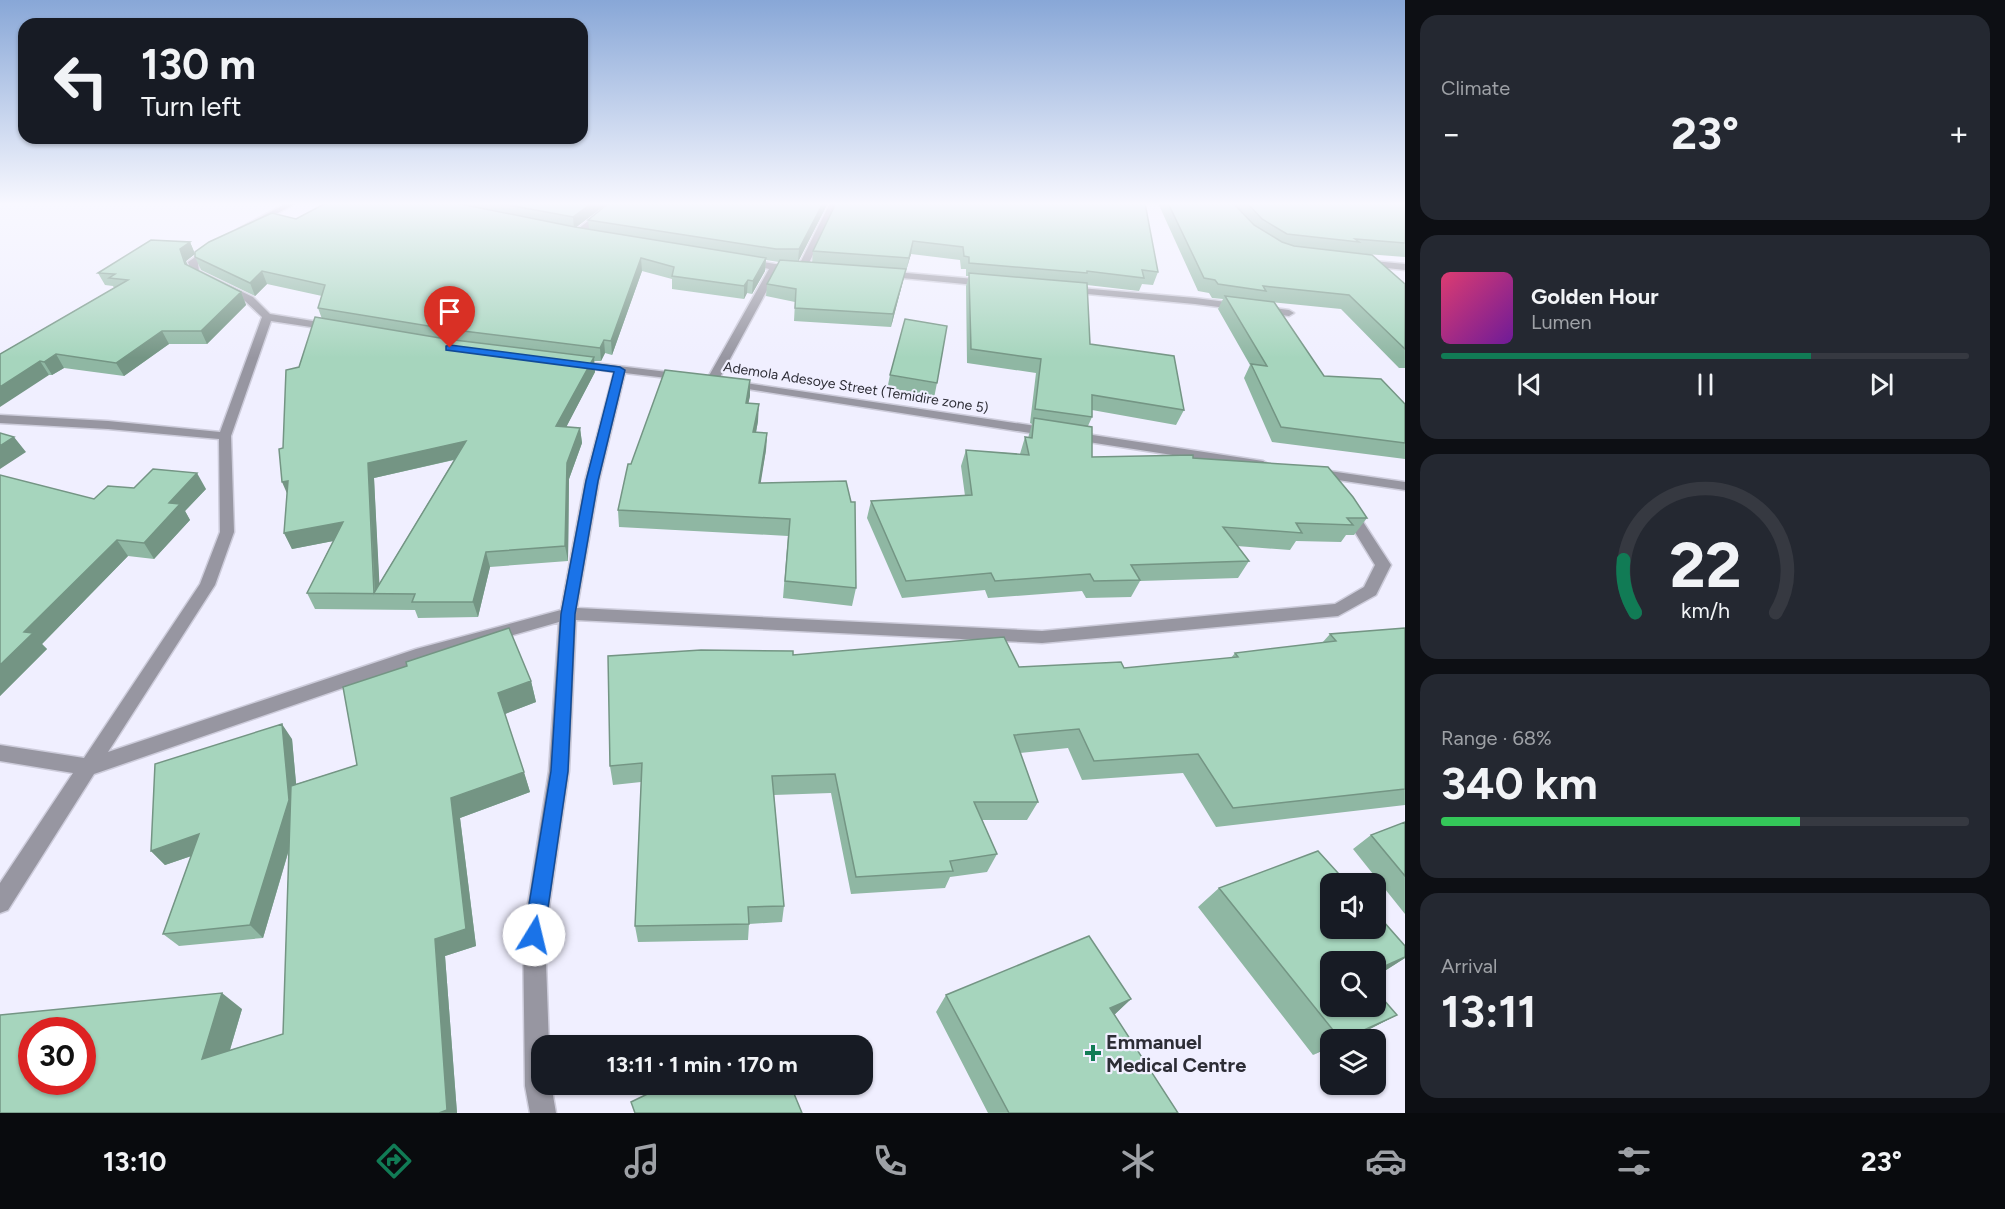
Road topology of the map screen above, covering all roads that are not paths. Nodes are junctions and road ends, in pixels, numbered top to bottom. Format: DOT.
graph roads {
  1 [pos="204,255"];
  2 [pos="807,255"];
  3 [pos="740,261"];
  4 [pos="1355,262"];
  5 [pos="775,267"];
  6 [pos="801,267"];
  7 [pos="813,268"];
  8 [pos="1403,269"];
  9 [pos="873,273"];
  10 [pos="992,283"];
  11 [pos="1064,290"];
  12 [pos="1288,313"];
  13 [pos="267,317"];
  14 [pos="347,329"];
  15 [pos="563,362"];
  16 [pos="620,370"];
  17 [pos="712,381"];
  18 [pos="0,419"];
  19 [pos="225,436"];
  20 [pos="1279,467"];
  21 [pos="1303,471"];
  22 [pos="1326,474"];
  23 [pos="1405,486"];
  24 [pos="568,614"];
  25 [pos="0,753"];
  26 [pos="90,767"];
  27 [pos="0,902"];
  28 [pos="543,1113"];
  1 -- 13 [label="street"];
  2 -- 6 [label="street"];
  3 -- 5 [label="street"];
  4 -- 8 [label="street"];
  5 -- 6 [label="street"];
  5 -- 17 [label="street"];
  6 -- 7 [label="street"];
  9 -- 10 [label="street"];
  11 -- 12 [label="street"];
  13 -- 14 [label="street"];
  13 -- 19 [label="street"];
  15 -- 16 [label="street, Ademola Adesoye Street (Temidire zone 5)"];
  16 -- 17 [label="street, Ademola Adesoye Street (Temidire zone 5)"];
  16 -- 24 [label="street"];
  17 -- 20 [label="street, Ademola Adesoye Street (Temidire zone 5)"];
  18 -- 19 [label="street"];
  19 -- 26 [label="street"];
  21 -- 22 [label="street"];
  22 -- 23 [label="street"];
  22 -- 24 [label="street"];
  24 -- 26 [label="street"];
  24 -- 28 [label="street"];
  25 -- 26 [label="street"];
  26 -- 27 [label="street"];
}
